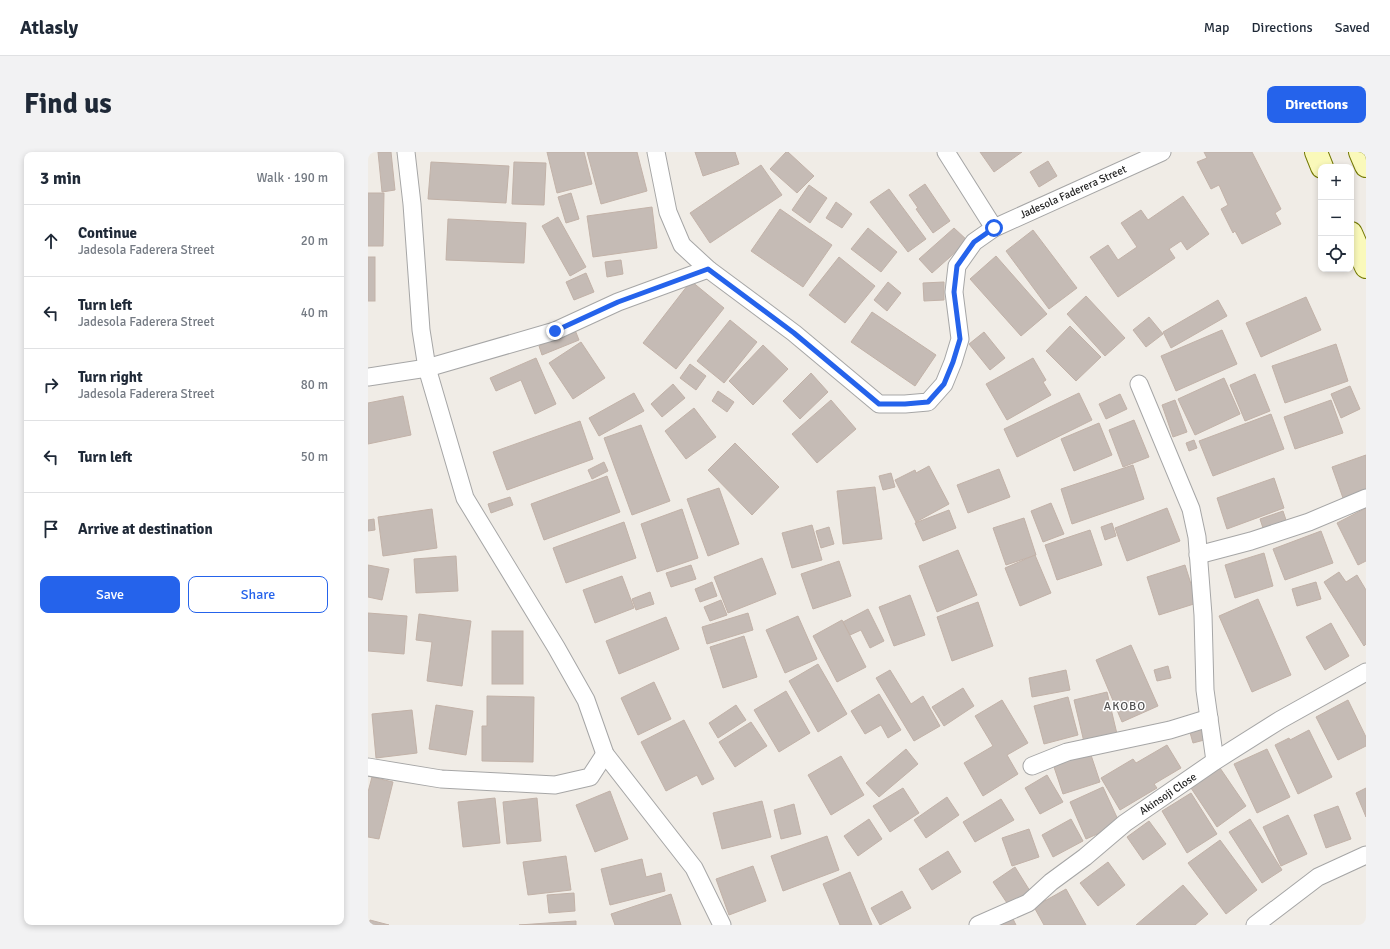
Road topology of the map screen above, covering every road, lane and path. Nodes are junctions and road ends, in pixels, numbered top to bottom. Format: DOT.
graph roads {
  1 [pos="406,152"];
  2 [pos="656,152"];
  3 [pos="946,152"];
  4 [pos="1162,152"];
  5 [pos="1316,152"];
  6 [pos="1360,152"];
  7 [pos="1321,164"];
  8 [pos="1366,166"];
  9 [pos="994,228"];
  10 [pos="1352,236"];
  11 [pos="1366,267"];
  12 [pos="708,269"];
  13 [pos="427,368"];
  14 [pos="368,377"];
  15 [pos="1139,384"];
  16 [pos="1366,498"];
  17 [pos="1198,555"];
  18 [pos="1366,672"];
  19 [pos="1209,718"];
  20 [pos="605,754"];
  21 [pos="1214,762"];
  22 [pos="1032,766"];
  23 [pos="368,767"];
  24 [pos="1366,855"];
  25 [pos="722,925"];
  26 [pos="978,925"];
  27 [pos="1255,925"];
  1 -- 13 [label="street"];
  2 -- 12 [label="street, Jadesola Faderera Street"];
  3 -- 9 [label="street"];
  4 -- 9 [label="street, Jadesola Faderera Street"];
  5 -- 7 [label="main road"];
  6 -- 8 [label="main road"];
  9 -- 12 [label="street, Jadesola Faderera Street"];
  10 -- 11 [label="main road"];
  12 -- 13 [label="street"];
  13 -- 14 [label="street"];
  13 -- 20 [label="street"];
  15 -- 17 [label="street"];
  16 -- 17 [label="street"];
  17 -- 19 [label="street"];
  18 -- 21 [label="street, Akinsoji Close"];
  19 -- 21 [label="street"];
  19 -- 22 [label="street"];
  20 -- 23 [label="street"];
  20 -- 25 [label="street"];
  21 -- 26 [label="street, Akinsoji Close"];
  24 -- 27 [label="street"];
}
